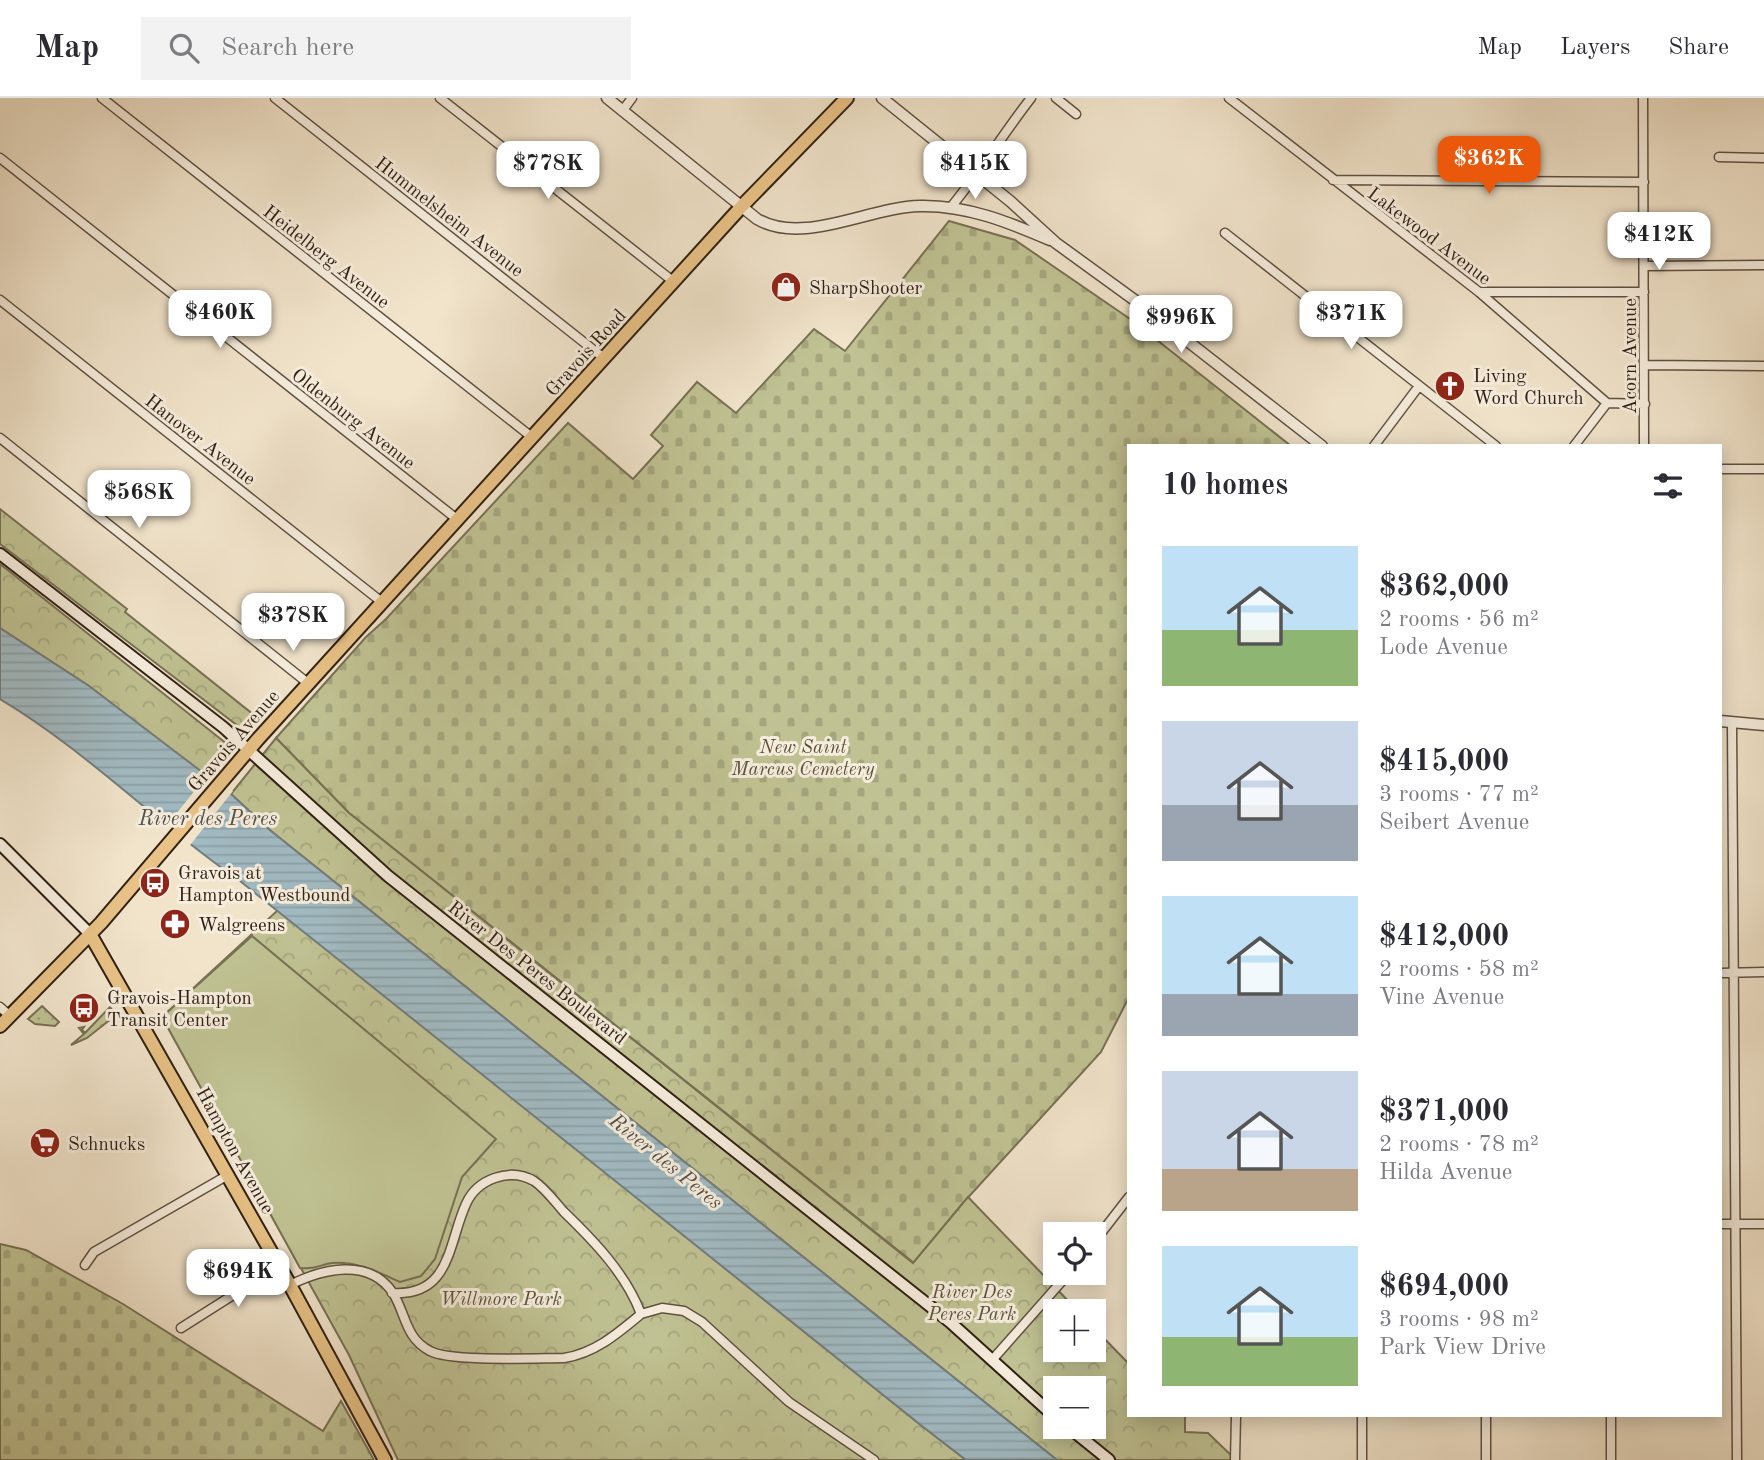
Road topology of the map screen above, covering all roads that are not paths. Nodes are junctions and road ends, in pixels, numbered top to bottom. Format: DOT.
graph roads {
  1 [pos="103,98"];
  2 [pos="440,98"];
  3 [pos="607,98"];
  4 [pos="632,98"];
  5 [pos="847,98"];
  6 [pos="882,98"];
  7 [pos="1031,98"];
  8 [pos="1056,98"];
  9 [pos="1229,98"];
  10 [pos="1643,98"];
  11 [pos="281,100"];
  12 [pos="622,110"];
  13 [pos="1076,114"];
  14 [pos="1719,157"];
  15 [pos="0,158"];
  16 [pos="1764,158"];
  17 [pos="977,175"];
  18 [pos="1333,180"];
  19 [pos="1644,182"];
  20 [pos="742,206"];
  21 [pos="951,207"];
  22 [pos="1225,233"];
  23 [pos="1056,243"];
  24 [pos="1764,265"];
  25 [pos="1644,266"];
  26 [pos="674,282"];
  27 [pos="1479,292"];
  28 [pos="1644,292"];
  29 [pos="0,300"];
  30 [pos="605,359"];
  31 [pos="1644,365"];
  32 [pos="1764,366"];
  33 [pos="1419,386"];
  34 [pos="1607,403"];
  35 [pos="1645,404"];
  36 [pos="0,438"];
  37 [pos="533,438"];
  38 [pos="1319,444"];
  39 [pos="1376,444"];
  40 [pos="1493,444"];
  41 [pos="1576,444"];
  42 [pos="1644,444"];
  43 [pos="1722,469"];
  44 [pos="1764,469"];
  45 [pos="458,520"];
  46 [pos="0,554"];
  47 [pos="383,603"];
  48 [pos="354,635"];
  49 [pos="309,684"];
  50 [pos="1722,721"];
  51 [pos="1732,723"];
  52 [pos="1764,725"];
  53 [pos="249,749"];
  54 [pos="0,844"];
  55 [pos="90,934"];
  56 [pos="1764,972"];
  57 [pos="1722,973"];
  58 [pos="1732,973"];
  59 [pos="5,1011"];
  60 [pos="0,1026"];
  61 [pos="228,1175"];
  62 [pos="1127,1200"];
  63 [pos="1722,1224"];
  64 [pos="1735,1224"];
  65 [pos="1764,1224"];
  66 [pos="1106,1227"];
  67 [pos="85,1265"];
  68 [pos="279,1266"];
  69 [pos="290,1285"];
  70 [pos="1058,1285"];
  71 [pos="392,1293"];
  72 [pos="640,1314"];
  73 [pos="181,1328"];
  74 [pos="993,1359"];
  75 [pos="1043,1406"];
  76 [pos="1236,1417"];
  77 [pos="1362,1417"];
  78 [pos="1486,1417"];
  79 [pos="1611,1417"];
  80 [pos="1083,1439"];
  81 [pos="385,1460"];
  82 [pos="874,1460"];
  83 [pos="1109,1460"];
  84 [pos="1236,1460"];
  85 [pos="1362,1460"];
  86 [pos="1486,1460"];
  87 [pos="1611,1460"];
  88 [pos="1737,1460"];
  1 -- 37 [label="street, Heidelberg Avenue"];
  2 -- 26 [label="street"];
  3 -- 12 [label="street"];
  4 -- 12 [label="street"];
  5 -- 20 [label="main road, Gravois Road"];
  6 -- 17 [label="street"];
  7 -- 17 [label="street"];
  8 -- 13 [label="street"];
  9 -- 18 [label="street, Lakewood Avenue"];
  10 -- 19 [label="street, Acorn Avenue"];
  11 -- 30 [label="street, Hummelsheim Avenue"];
  12 -- 20 [label="street"];
  14 -- 16 [label="street"];
  15 -- 45 [label="street, Oldenburg Avenue"];
  17 -- 21 [label="street"];
  17 -- 23 [label="street"];
  18 -- 19 [label="street"];
  18 -- 27 [label="street, Lakewood Avenue"];
  19 -- 25 [label="street, Acorn Avenue"];
  20 -- 21 [label="street"];
  20 -- 26 [label="main road, Gravois Road"];
  21 -- 23 [label="street"];
  22 -- 33 [label="street"];
  23 -- 38 [label="street"];
  24 -- 25 [label="street"];
  25 -- 28 [label="street, Acorn Avenue"];
  26 -- 30 [label="main road, Gravois Road"];
  27 -- 28 [label="street"];
  27 -- 34 [label="street, Lakewood Avenue"];
  28 -- 31 [label="street, Acorn Avenue"];
  29 -- 47 [label="street, Hanover Avenue"];
  30 -- 37 [label="main road, Gravois Road"];
  31 -- 32 [label="street"];
  31 -- 35 [label="street, Acorn Avenue"];
  33 -- 39 [label="street"];
  33 -- 40 [label="street"];
  34 -- 35 [label="street"];
  34 -- 41 [label="street"];
  35 -- 42 [label="street, Acorn Avenue"];
  36 -- 49 [label="street"];
  37 -- 45 [label="main road, Gravois Road"];
  43 -- 44 [label="street"];
  45 -- 47 [label="main road, Gravois Road"];
  46 -- 53 [label="main road, River Des Peres Boulevard"];
  47 -- 48 [label="main road, Gravois Road"];
  48 -- 49 [label="main road, Gravois Avenue"];
  49 -- 53 [label="main road, Gravois Avenue"];
  50 -- 51 [label="street"];
  51 -- 52 [label="street"];
  51 -- 58 [label="street"];
  53 -- 55 [label="main road, Gravois Avenue"];
  53 -- 74 [label="main road, River Des Peres Boulevard"];
  54 -- 55 [label="main road"];
  55 -- 59 [label="main road, Gravois Avenue"];
  55 -- 61 [label="main road, Hampton Avenue"];
  56 -- 58 [label="street"];
  57 -- 58 [label="street"];
  58 -- 64 [label="street"];
  59 -- 60 [label="main road, Gravois Avenue"];
  61 -- 67 [label="street"];
  61 -- 68 [label="main road, Hampton Avenue"];
  62 -- 66 [label="street"];
  63 -- 64 [label="street"];
  64 -- 65 [label="street"];
  64 -- 88 [label="street"];
  68 -- 69 [label="main road, Hampton Avenue"];
  68 -- 73 [label="street"];
  69 -- 71 [label="street"];
  69 -- 81 [label="main road, Hampton Avenue"];
  70 -- 74 [label="street"];
  71 -- 72 [label="street"];
  71 -- 72 [label="street"];
  72 -- 82 [label="street"];
  74 -- 75 [label="main road, River Des Peres Boulevard"];
  76 -- 84 [label="street"];
  77 -- 85 [label="street"];
  78 -- 86 [label="street"];
  79 -- 87 [label="street"];
  80 -- 83 [label="main road"];
}
